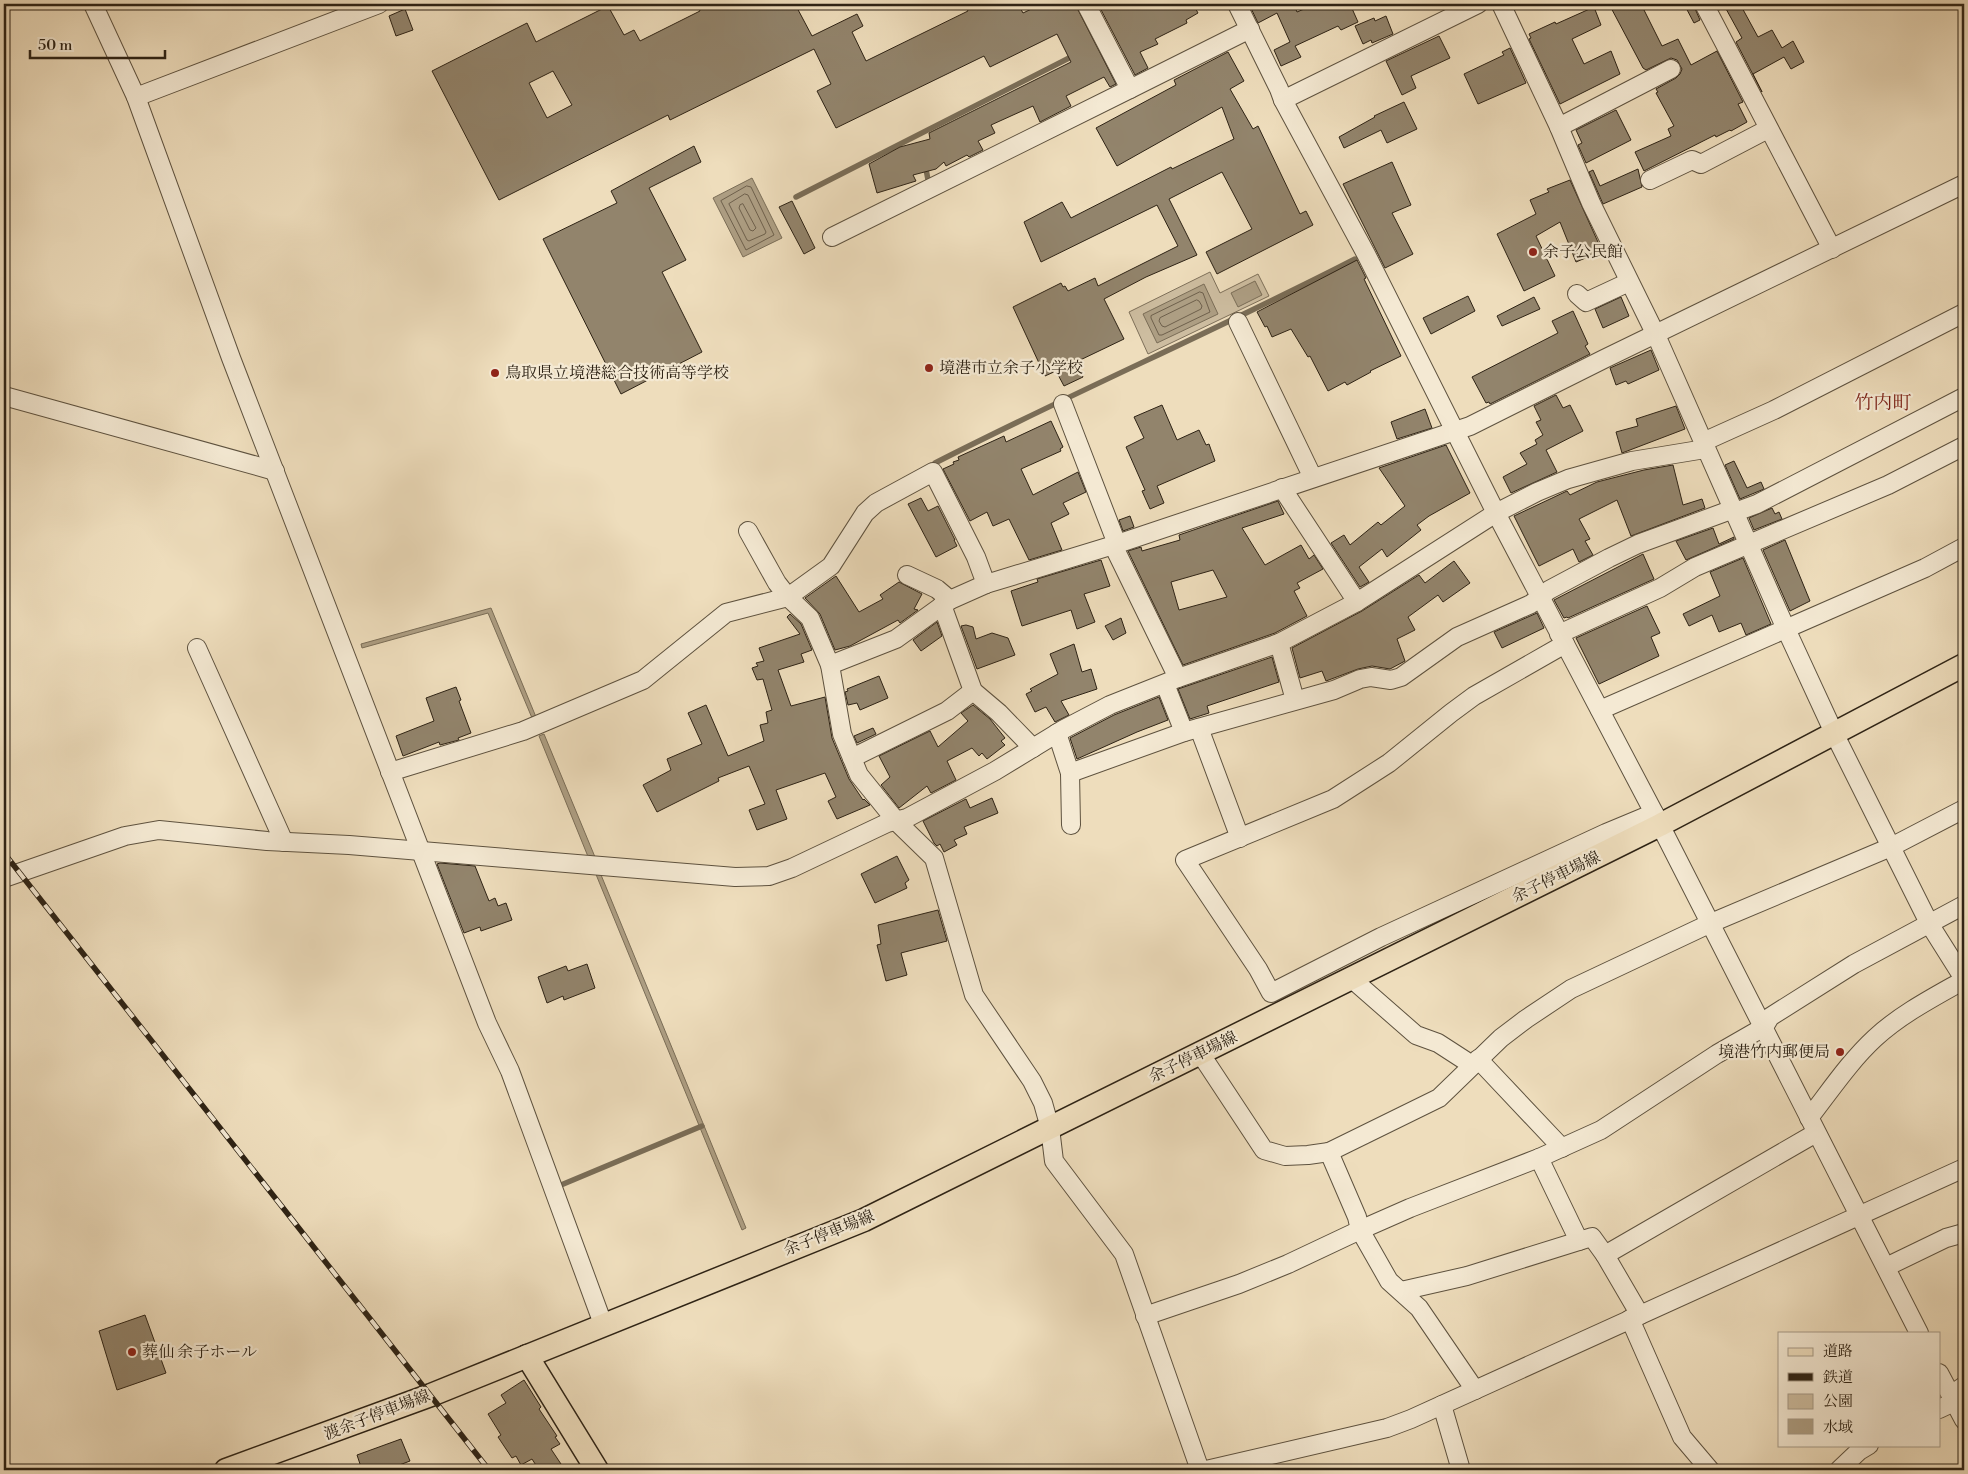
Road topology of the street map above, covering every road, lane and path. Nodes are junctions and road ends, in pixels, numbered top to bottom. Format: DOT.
graph roads {
  1 [pos="93,4"];
  2 [pos="379,4"];
  3 [pos="1086,4"];
  4 [pos="1237,4"];
  5 [pos="1478,4"];
  6 [pos="1501,4"];
  7 [pos="1704,4"];
  8 [pos="1250,29"];
  9 [pos="1671,69"];
  10 [pos="1130,89"];
  11 [pos="136,98"];
  12 [pos="1283,100"];
  13 [pos="1559,127"];
  14 [pos="1768,129"];
  15 [pos="1650,180"];
  16 [pos="1964,185"];
  17 [pos="832,237"];
  18 [pos="1832,248"];
  19 [pos="1629,282"];
  20 [pos="1577,294"];
  21 [pos="1964,313"];
  22 [pos="1238,322"];
  23 [pos="1656,335"];
  24 [pos="4,396"];
  25 [pos="1964,397"];
  26 [pos="1063,404"];
  27 [pos="1455,432"];
  28 [pos="1704,445"];
  29 [pos="1964,446"];
  30 [pos="275,471"];
  31 [pos="1313,478"];
  32 [pos="1282,488"];
  33 [pos="1734,512"];
  34 [pos="1496,513"];
  35 [pos="748,531"];
  36 [pos="1115,544"];
  37 [pos="1748,545"];
  38 [pos="1964,548"];
  39 [pos="907,575"];
  40 [pos="986,584"];
  41 [pos="1539,596"];
  42 [pos="788,597"];
  43 [pos="1357,602"];
  44 [pos="946,603"];
  45 [pos="1786,630"];
  46 [pos="1562,639"];
  47 [pos="1279,643"];
  48 [pos="197,648"];
  49 [pos="830,665"];
  50 [pos="1964,665"];
  51 [pos="1171,681"];
  52 [pos="973,691"];
  53 [pos="1295,700"];
  54 [pos="1600,710"];
  55 [pos="1191,730"];
  56 [pos="1057,733"];
  57 [pos="1835,735"];
  58 [pos="1033,748"];
  59 [pos="852,758"];
  60 [pos="390,772"];
  61 [pos="1070,773"];
  62 [pos="1964,809"];
  63 [pos="1658,819"];
  64 [pos="897,822"];
  65 [pos="1071,825"];
  66 [pos="1240,838"];
  67 [pos="284,842"];
  68 [pos="1891,847"];
  69 [pos="422,852"];
  70 [pos="4,878"];
  71 [pos="1964,905"];
  72 [pos="1711,923"];
  73 [pos="1930,925"];
  74 [pos="1352,978"];
  75 [pos="1964,979"];
  76 [pos="1764,1027"];
  77 [pos="1200,1053"];
  78 [pos="1475,1062"];
  79 [pos="1812,1125"];
  80 [pos="1050,1128"];
  81 [pos="1562,1148"];
  82 [pos="1329,1152"];
  83 [pos="1539,1158"];
  84 [pos="1964,1168"];
  85 [pos="1858,1216"];
  86 [pos="1360,1230"];
  87 [pos="1964,1233"];
  88 [pos="1579,1241"];
  89 [pos="1605,1255"];
  90 [pos="1886,1267"];
  91 [pos="1401,1291"];
  92 [pos="1145,1316"];
  93 [pos="1635,1317"];
  94 [pos="603,1324"];
  95 [pos="1918,1332"];
  96 [pos="527,1356"];
  97 [pos="1940,1375"];
  98 [pos="1475,1390"];
  99 [pos="1952,1398"];
  100 [pos="1442,1405"];
  101 [pos="1964,1420"];
  102 [pos="1868,1446"];
  103 [pos="226,1470"];
  104 [pos="597,1470"];
  105 [pos="1200,1470"];
  106 [pos="1206,1470"];
  107 [pos="1461,1470"];
  108 [pos="1710,1470"];
  109 [pos="1839,1470"];
  1 -- 11 [label="street"];
  2 -- 11 [label="street"];
  3 -- 10 [label="street"];
  4 -- 8 [label="street"];
  5 -- 12 [label="street"];
  6 -- 13 [label="street"];
  7 -- 14 [label="street"];
  8 -- 10 [label="street"];
  8 -- 12 [label="street"];
  9 -- 13 [label="street"];
  10 -- 17 [label="street"];
  11 -- 30 [label="street"];
  12 -- 27 [label="street"];
  13 -- 19 [label="street"];
  14 -- 15 [label="street"];
  14 -- 18 [label="street"];
  16 -- 18 [label="street"];
  18 -- 23 [label="street"];
  19 -- 20 [label="street"];
  19 -- 23 [label="street"];
  21 -- 28 [label="street"];
  22 -- 31 [label="street"];
  23 -- 27 [label="street"];
  23 -- 28 [label="street"];
  24 -- 30 [label="street"];
  25 -- 33 [label="street"];
  26 -- 36 [label="street"];
  27 -- 31 [label="street"];
  27 -- 34 [label="street"];
  28 -- 33 [label="street"];
  28 -- 34 [label="street"];
  29 -- 37 [label="street"];
  30 -- 60 [label="street"];
  31 -- 32 [label="street"];
  32 -- 36 [label="street"];
  32 -- 43 [label="street"];
  33 -- 37 [label="street"];
  33 -- 41 [label="street"];
  34 -- 41 [label="street"];
  34 -- 43 [label="street"];
  35 -- 42 [label="street"];
  36 -- 40 [label="street"];
  36 -- 51 [label="street"];
  37 -- 45 [label="street"];
  37 -- 46 [label="street"];
  38 -- 45 [label="street"];
  39 -- 44 [label="street"];
  40 -- 42 [label="street"];
  40 -- 44 [label="street"];
  41 -- 46 [label="street"];
  41 -- 53 [label="street"];
  42 -- 49 [label="street"];
  42 -- 60 [label="street"];
  43 -- 47 [label="street"];
  44 -- 49 [label="street"];
  44 -- 52 [label="street"];
  45 -- 54 [label="street"];
  45 -- 57 [label="street"];
  46 -- 54 [label="street"];
  46 -- 66 [label="street"];
  47 -- 51 [label="street"];
  47 -- 53 [label="street"];
  48 -- 67 [label="street"];
  49 -- 59 [label="street"];
  50 -- 57 [label="main road, 余子停車場線"];
  51 -- 55 [label="street"];
  51 -- 56 [label="street"];
  52 -- 58 [label="street"];
  52 -- 59 [label="street"];
  53 -- 55 [label="street"];
  54 -- 63 [label="street"];
  55 -- 61 [label="street"];
  55 -- 66 [label="street"];
  56 -- 58 [label="street"];
  56 -- 61 [label="street"];
  57 -- 63 [label="main road, 余子停車場線"];
  57 -- 68 [label="street"];
  58 -- 64 [label="street"];
  59 -- 64 [label="street"];
  60 -- 69 [label="street"];
  61 -- 65 [label="street"];
  62 -- 68 [label="street"];
  63 -- 66 [label="street"];
  63 -- 72 [label="street"];
  63 -- 74 [label="main road, 余子停車場線"];
  64 -- 69 [label="street"];
  64 -- 80 [label="street"];
  67 -- 69 [label="street"];
  67 -- 70 [label="street"];
  68 -- 72 [label="street"];
  68 -- 73 [label="street"];
  69 -- 94 [label="street"];
  71 -- 73 [label="street"];
  72 -- 76 [label="street"];
  72 -- 78 [label="street"];
  73 -- 75 [label="street"];
  73 -- 76 [label="street"];
  74 -- 77 [label="main road, 余子停車場線"];
  74 -- 78 [label="street"];
  75 -- 79 [label="street"];
  76 -- 79 [label="street"];
  76 -- 81 [label="street"];
  77 -- 80 [label="main road, 余子停車場線"];
  77 -- 82 [label="street"];
  78 -- 81 [label="street"];
  78 -- 82 [label="street"];
  79 -- 85 [label="street"];
  79 -- 89 [label="street"];
  80 -- 92 [label="street"];
  80 -- 94 [label="main road, 余子停車場線"];
  81 -- 83 [label="street"];
  82 -- 86 [label="street"];
  83 -- 86 [label="street"];
  83 -- 88 [label="street"];
  84 -- 85 [label="street"];
  85 -- 90 [label="street"];
  85 -- 93 [label="street"];
  86 -- 91 [label="street"];
  86 -- 92 [label="street"];
  87 -- 90 [label="street"];
  88 -- 89 [label="street"];
  88 -- 91 [label="street"];
  89 -- 93 [label="street"];
  90 -- 95 [label="street"];
  91 -- 98 [label="street"];
  92 -- 105 [label="street"];
  93 -- 98 [label="street"];
  93 -- 108 [label="street"];
  94 -- 96 [label="main road, 余子停車場線"];
  96 -- 103 [label="main road, 渡余子停車場線"];
  96 -- 104 [label="main road"];
  97 -- 99 [label="street"];
  98 -- 100 [label="street"];
  99 -- 101 [label="street"];
  100 -- 106 [label="street"];
  100 -- 107 [label="street"];
  102 -- 109 [label="street"];
}
